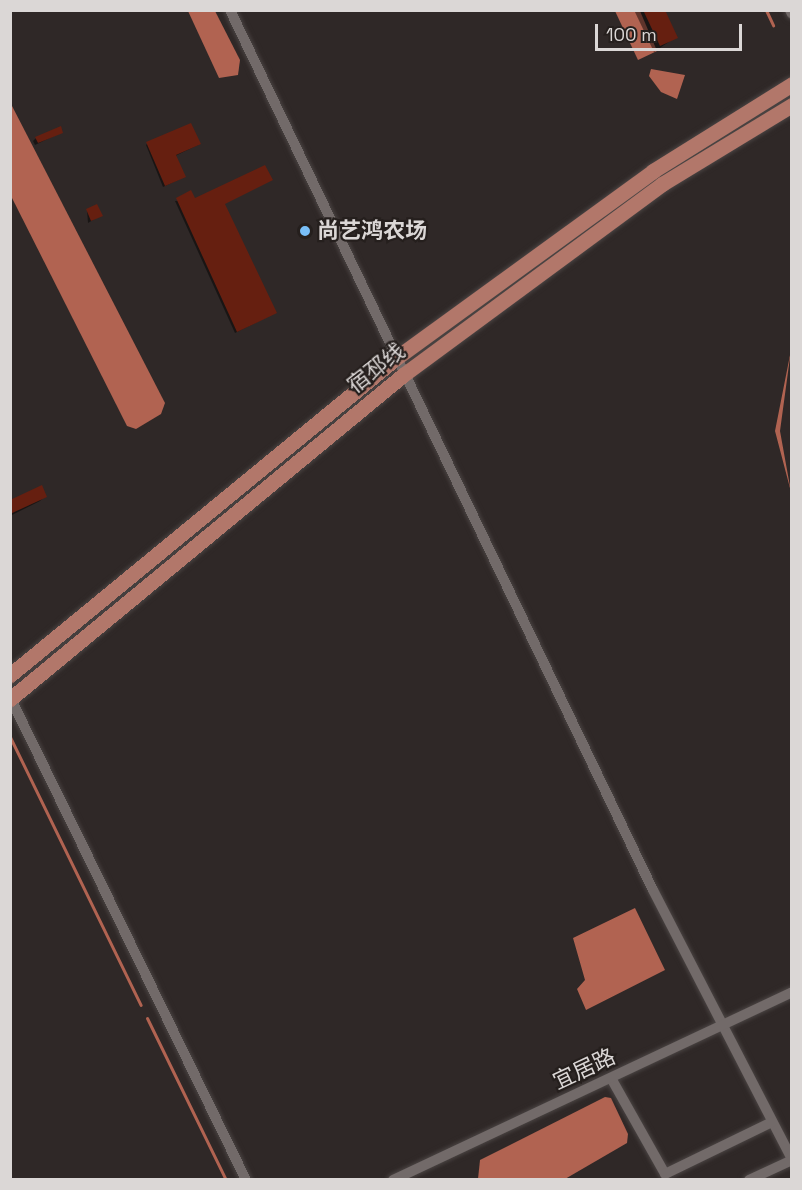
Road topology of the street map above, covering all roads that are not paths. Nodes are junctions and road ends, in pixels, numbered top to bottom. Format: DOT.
graph roads {
  1 [pos="230,10"];
  2 [pos="792,84"];
  3 [pos="792,105"];
  4 [pos="396,358"];
  5 [pos="403,375"];
  6 [pos="10,675"];
  7 [pos="11,698"];
  8 [pos="792,992"];
  9 [pos="722,1026"];
  10 [pos="611,1078"];
  11 [pos="772,1122"];
  12 [pos="792,1160"];
  13 [pos="246,1179"];
  14 [pos="393,1179"];
  15 [pos="749,1179"];
  1 -- 4 [label="street"];
  2 -- 4 [label="main road, 宿邳线"];
  3 -- 5 [label="main road, 宿邳线"];
  4 -- 5 [label="street"];
  4 -- 6 [label="main road, 宿邳线"];
  5 -- 7 [label="main road, 宿邳线"];
  5 -- 9 [label="street"];
  7 -- 13 [label="street"];
  8 -- 9 [label="street, 宜居路"];
  9 -- 10 [label="street, 宜居路"];
  9 -- 11 [label="street"];
  10 -- 11 [label="street"];
  10 -- 14 [label="street, 宜居路"];
  11 -- 12 [label="street"];
  12 -- 15 [label="street"];
}
